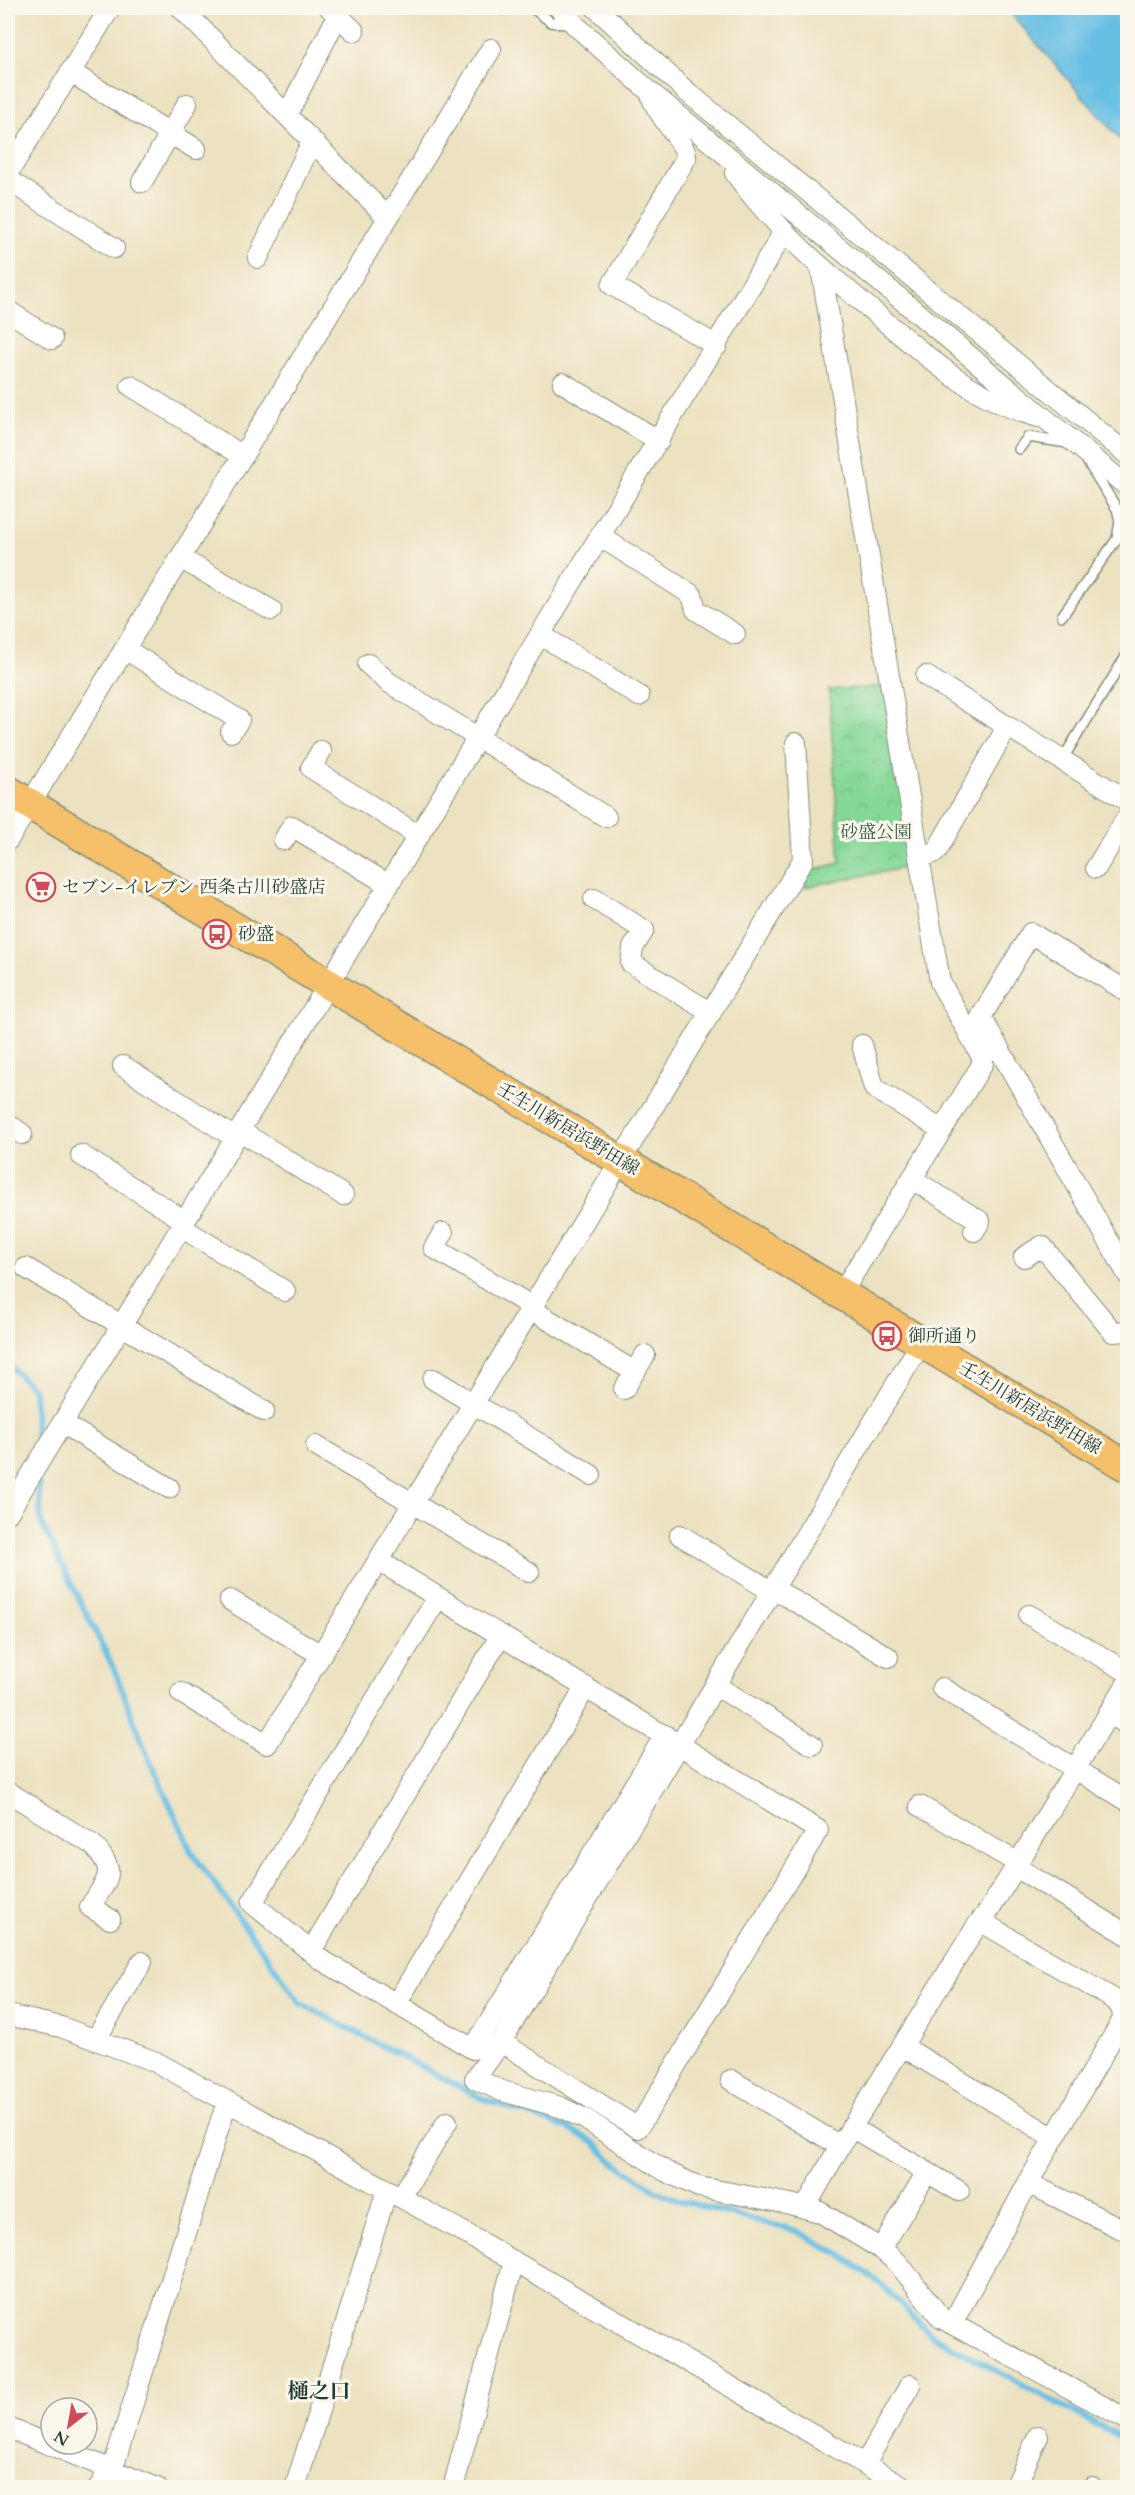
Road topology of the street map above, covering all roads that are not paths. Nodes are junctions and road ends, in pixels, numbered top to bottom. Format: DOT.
graph roads {
  1 [pos="110,8"];
  2 [pos="181,8"];
  3 [pos="532,8"];
  4 [pos="559,8"];
  5 [pos="596,8"];
  6 [pos="334,11"];
  7 [pos="575,25"];
  8 [pos="354,31"];
  9 [pos="491,49"];
  10 [pos="70,72"];
  11 [pos="650,92"];
  12 [pos="187,104"];
  13 [pos="287,115"];
  14 [pos="170,133"];
  15 [pos="312,141"];
  16 [pos="196,149"];
  17 [pos="727,157"];
  18 [pos="8,173"];
  19 [pos="8,180"];
  20 [pos="142,182"];
  21 [pos="388,218"];
  22 [pos="784,232"];
  23 [pos="114,248"];
  24 [pos="258,258"];
  25 [pos="821,268"];
  26 [pos="8,311"];
  27 [pos="52,339"];
  28 [pos="717,346"];
  29 [pos="563,383"];
  30 [pos="131,386"];
  31 [pos="1046,419"];
  32 [pos="659,441"];
  33 [pos="1076,444"];
  34 [pos="1019,449"];
  35 [pos="1128,455"];
  36 [pos="243,456"];
  37 [pos="1128,487"];
  38 [pos="601,537"];
  39 [pos="180,558"];
  40 [pos="271,610"];
  41 [pos="1062,616"];
  42 [pos="735,634"];
  43 [pos="541,635"];
  44 [pos="125,649"];
  45 [pos="1128,653"];
  46 [pos="368,664"];
  47 [pos="926,676"];
  48 [pos="639,696"];
  49 [pos="1007,727"];
  50 [pos="231,732"];
  51 [pos="479,738"];
  52 [pos="796,743"];
  53 [pos="321,751"];
  54 [pos="1062,760"];
  55 [pos="19,797"];
  56 [pos="1128,801"];
  57 [pos="1128,816"];
  58 [pos="606,817"];
  59 [pos="419,836"];
  60 [pos="8,840"];
  61 [pos="284,840"];
  62 [pos="926,856"];
  63 [pos="1096,868"];
  64 [pos="389,885"];
  65 [pos="594,899"];
  66 [pos="328,984"];
  67 [pos="1128,992"];
  68 [pos="711,1013"];
  69 [pos="862,1046"];
  70 [pos="988,1051"];
  71 [pos="123,1066"];
  72 [pos="942,1130"];
  73 [pos="237,1134"];
  74 [pos="81,1155"];
  75 [pos="622,1162"];
  76 [pos="912,1179"];
  77 [pos="344,1195"];
  78 [pos="183,1224"];
  79 [pos="974,1231"];
  80 [pos="443,1233"];
  81 [pos="1024,1257"];
  82 [pos="26,1268"];
  83 [pos="1128,1275"];
  84 [pos="285,1291"];
  85 [pos="841,1294"];
  86 [pos="533,1309"];
  87 [pos="122,1325"];
  88 [pos="1128,1331"];
  89 [pos="921,1342"];
  90 [pos="635,1372"];
  91 [pos="433,1379"];
  92 [pos="474,1404"];
  93 [pos="264,1411"];
  94 [pos="62,1423"];
  95 [pos="316,1446"];
  96 [pos="1128,1467"];
  97 [pos="591,1475"];
  98 [pos="170,1488"];
  99 [pos="414,1503"];
  100 [pos="8,1513"];
  101 [pos="680,1535"];
  102 [pos="379,1561"];
  103 [pos="529,1572"];
  104 [pos="772,1589"];
  105 [pos="438,1597"];
  106 [pos="230,1600"];
  107 [pos="1029,1615"];
  108 [pos="501,1635"];
  109 [pos="321,1655"];
  110 [pos="888,1657"];
  111 [pos="1128,1672"];
  112 [pos="1128,1682"];
  113 [pos="715,1685"];
  114 [pos="586,1687"];
  115 [pos="942,1688"];
  116 [pos="181,1693"];
  117 [pos="1108,1713"];
  118 [pos="1128,1725"];
  119 [pos="672,1739"];
  120 [pos="812,1744"];
  121 [pos="1075,1769"];
  122 [pos="8,1792"];
  123 [pos="1128,1802"];
  124 [pos="920,1806"];
  125 [pos="1017,1865"];
  126 [pos="110,1919"];
  127 [pos="981,1921"];
  128 [pos="1128,1935"];
  129 [pos="311,1951"];
  130 [pos="142,1962"];
  131 [pos="514,2000"];
  132 [pos="396,2004"];
  133 [pos="8,2015"];
  134 [pos="96,2039"];
  135 [pos="501,2042"];
  136 [pos="902,2046"];
  137 [pos="731,2080"];
  138 [pos="227,2102"];
  139 [pos="447,2122"];
  140 [pos="851,2127"];
  141 [pos="1054,2138"];
  142 [pos="840,2146"];
  143 [pos="927,2172"];
  144 [pos="1028,2184"];
  145 [pos="959,2191"];
  146 [pos="394,2193"];
  147 [pos="805,2208"];
  148 [pos="1128,2232"];
  149 [pos="881,2249"];
  150 [pos="514,2261"];
  151 [pos="952,2324"];
  152 [pos="910,2385"];
  153 [pos="1128,2420"];
  154 [pos="8,2428"];
  155 [pos="1038,2436"];
  156 [pos="865,2464"];
  157 [pos="109,2469"];
  158 [pos="99,2487"];
  159 [pos="157,2487"];
  160 [pos="295,2487"];
  161 [pos="453,2487"];
  162 [pos="906,2487"];
  163 [pos="1014,2487"];
  1 -- 10 [label="street"];
  2 -- 13 [label="street"];
  3 -- 7 [label="lane"];
  4 -- 7 [label="street"];
  5 -- 35 [label="street"];
  6 -- 8 [label="street"];
  6 -- 13 [label="street"];
  7 -- 11 [label="street"];
  9 -- 21 [label="street"];
  10 -- 14 [label="street"];
  10 -- 18 [label="street"];
  11 -- 17 [label="street"];
  11 -- 28 [label="street"];
  12 -- 14 [label="street"];
  13 -- 15 [label="street"];
  14 -- 16 [label="street"];
  14 -- 20 [label="street"];
  15 -- 21 [label="street"];
  15 -- 24 [label="street"];
  17 -- 22 [label="street"];
  17 -- 31 [label="street"];
  19 -- 23 [label="street"];
  21 -- 36 [label="street"];
  22 -- 25 [label="street"];
  22 -- 28 [label="street"];
  25 -- 31 [label="street"];
  25 -- 62 [label="street"];
  26 -- 27 [label="street"];
  28 -- 32 [label="street"];
  29 -- 32 [label="street"];
  30 -- 36 [label="street"];
  31 -- 33 [label="street"];
  32 -- 38 [label="street"];
  33 -- 34 [label="lane"];
  33 -- 37 [label="street"];
  33 -- 41 [label="lane"];
  36 -- 39 [label="street"];
  38 -- 42 [label="street"];
  38 -- 43 [label="street"];
  39 -- 40 [label="street"];
  39 -- 44 [label="street"];
  43 -- 48 [label="street"];
  43 -- 51 [label="street"];
  44 -- 50 [label="street"];
  44 -- 55 [label="street"];
  45 -- 54 [label="lane"];
  46 -- 51 [label="street"];
  47 -- 49 [label="street"];
  49 -- 54 [label="street"];
  49 -- 62 [label="street"];
  51 -- 58 [label="street"];
  51 -- 59 [label="street"];
  52 -- 68 [label="street"];
  53 -- 59 [label="street"];
  54 -- 56 [label="street"];
  55 -- 60 [label="street"];
  55 -- 66 [label="main road, 壬生川新居浜野田線"];
  57 -- 63 [label="street"];
  59 -- 64 [label="street"];
  61 -- 64 [label="street"];
  62 -- 70 [label="street"];
  64 -- 66 [label="street"];
  65 -- 68 [label="street"];
  66 -- 73 [label="street"];
  66 -- 75 [label="main road, 壬生川新居浜野田線"];
  67 -- 70 [label="street"];
  68 -- 75 [label="street"];
  69 -- 72 [label="street"];
  70 -- 72 [label="street"];
  70 -- 83 [label="street"];
  71 -- 73 [label="street"];
  72 -- 76 [label="street"];
  73 -- 77 [label="street"];
  73 -- 78 [label="street"];
  74 -- 78 [label="street"];
  75 -- 85 [label="main road, 壬生川新居浜野田線"];
  75 -- 86 [label="street"];
  76 -- 79 [label="street"];
  76 -- 85 [label="street"];
  78 -- 84 [label="street"];
  78 -- 87 [label="street"];
  80 -- 86 [label="street"];
  81 -- 88 [label="street"];
  82 -- 87 [label="street"];
  85 -- 89 [label="main road, 壬生川新居浜野田線"];
  86 -- 90 [label="street"];
  86 -- 92 [label="street"];
  87 -- 93 [label="street"];
  87 -- 94 [label="street"];
  89 -- 96 [label="main road, 壬生川新居浜野田線"];
  89 -- 104 [label="street"];
  91 -- 92 [label="street"];
  92 -- 97 [label="street"];
  92 -- 99 [label="street"];
  94 -- 98 [label="street"];
  94 -- 100 [label="street"];
  95 -- 99 [label="street"];
  99 -- 102 [label="street"];
  99 -- 103 [label="street"];
  101 -- 104 [label="street"];
  102 -- 105 [label="street"];
  102 -- 109 [label="street"];
  104 -- 110 [label="street"];
  104 -- 113 [label="street"];
  105 -- 108 [label="street"];
  105 -- 129 [label="street"];
  106 -- 109 [label="street"];
  107 -- 111 [label="street"];
  108 -- 114 [label="street"];
  108 -- 129 [label="street"];
  109 -- 116 [label="street"];
  112 -- 117 [label="street"];
  113 -- 119 [label="street"];
  113 -- 120 [label="street"];
  114 -- 119 [label="street"];
  114 -- 132 [label="street"];
  115 -- 121 [label="street"];
  117 -- 118 [label="street"];
  117 -- 121 [label="street"];
  119 -- 131 [label="street"];
  119 -- 135 [label="street"];
  121 -- 123 [label="street"];
  121 -- 125 [label="street"];
  122 -- 126 [label="street"];
  124 -- 125 [label="street"];
  125 -- 127 [label="street"];
  125 -- 128 [label="street"];
  127 -- 136 [label="street"];
  127 -- 141 [label="street"];
  129 -- 132 [label="street"];
  130 -- 134 [label="street"];
  131 -- 132 [label="street"];
  131 -- 135 [label="street"];
  133 -- 134 [label="street"];
  134 -- 138 [label="street"];
  135 -- 147 [label="street"];
  136 -- 140 [label="street"];
  136 -- 141 [label="street"];
  137 -- 142 [label="street"];
  138 -- 146 [label="street"];
  138 -- 157 [label="street"];
  139 -- 146 [label="street"];
  140 -- 142 [label="street"];
  140 -- 143 [label="street"];
  141 -- 144 [label="street"];
  142 -- 147 [label="street"];
  143 -- 145 [label="street"];
  143 -- 149 [label="street"];
  144 -- 148 [label="street"];
  144 -- 151 [label="street"];
  146 -- 150 [label="street"];
  146 -- 160 [label="street"];
  147 -- 149 [label="street"];
  149 -- 151 [label="street"];
  150 -- 156 [label="street"];
  150 -- 161 [label="street"];
  151 -- 153 [label="street"];
  152 -- 156 [label="street"];
  154 -- 157 [label="street"];
  155 -- 163 [label="street"];
  156 -- 162 [label="street"];
  157 -- 158 [label="street"];
  157 -- 159 [label="street"];
}
